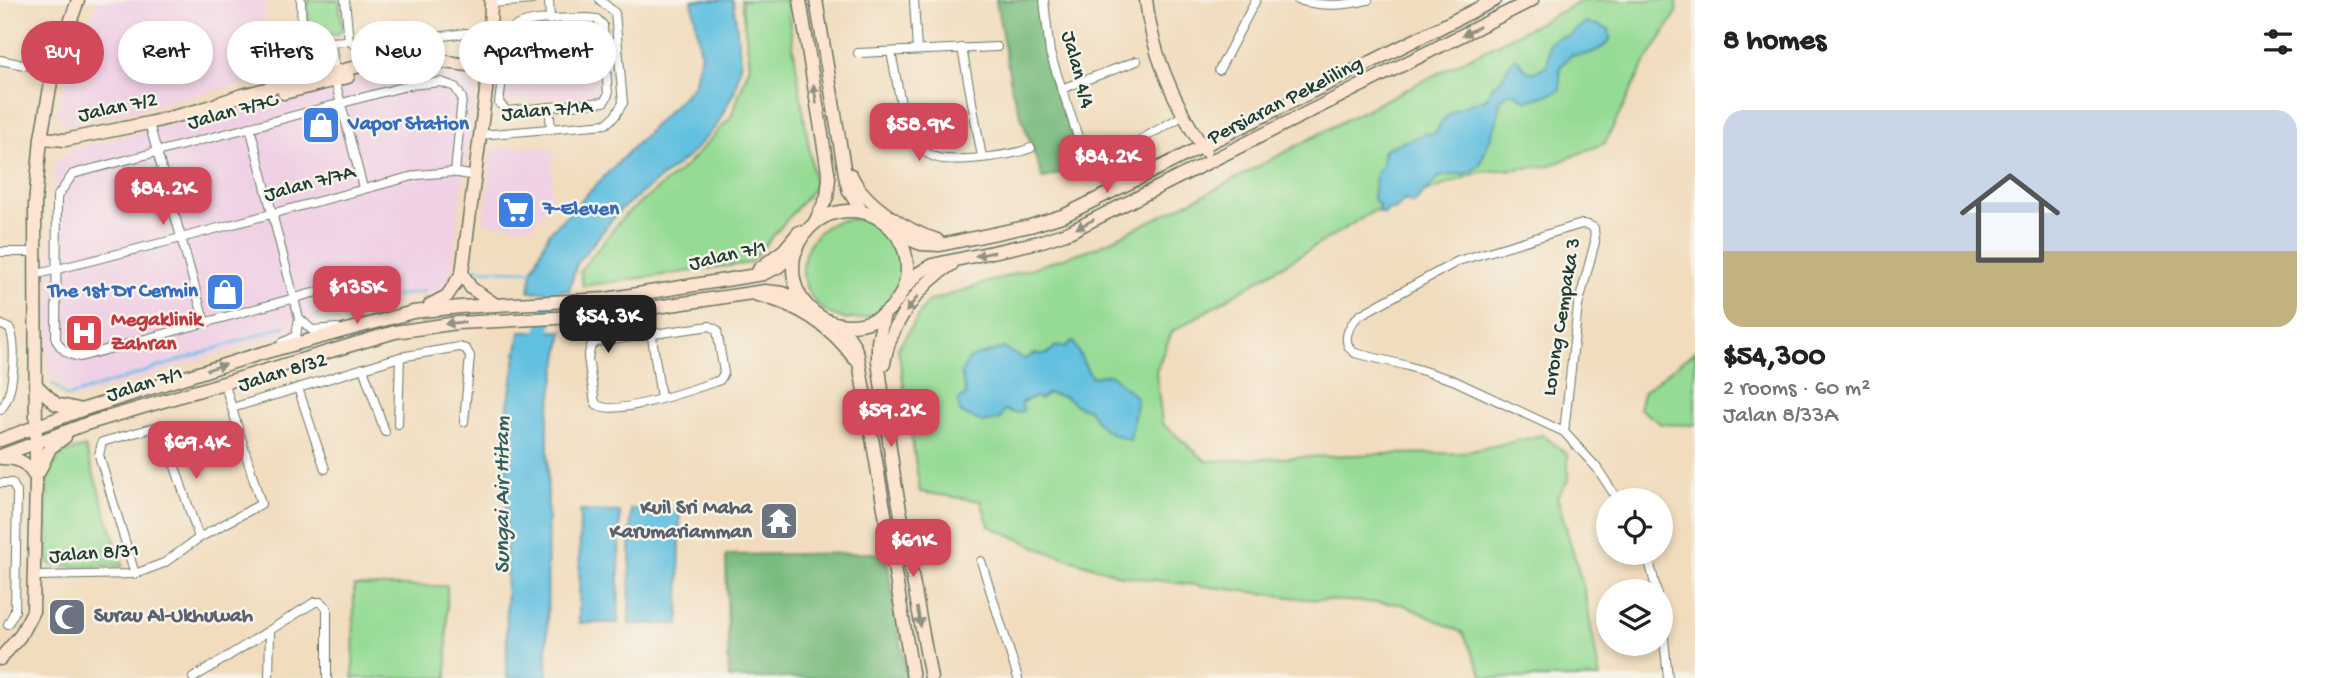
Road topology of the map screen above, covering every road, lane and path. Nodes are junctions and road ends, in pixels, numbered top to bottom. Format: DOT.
graph roads {
  1 [pos="301,0"];
  2 [pos="345,0"];
  3 [pos="532,0"];
  4 [pos="549,0"];
  5 [pos="600,0"];
  6 [pos="800,0"];
  7 [pos="817,0"];
  8 [pos="914,0"];
  9 [pos="1044,0"];
  10 [pos="1146,0"];
  11 [pos="1256,0"];
  12 [pos="1298,0"];
  13 [pos="1368,0"];
  14 [pos="1495,0"];
  15 [pos="1532,0"];
  16 [pos="74,1"];
  17 [pos="492,1"];
  18 [pos="550,20"];
  19 [pos="68,21"];
  20 [pos="301,21"];
  21 [pos="491,21"];
  22 [pos="459,34"];
  23 [pos="349,41"];
  24 [pos="337,42"];
  25 [pos="997,47"];
  26 [pos="962,48"];
  27 [pos="917,50"];
  28 [pos="891,52"];
  29 [pos="858,53"];
  30 [pos="0,60"];
  31 [pos="1137,61"];
  32 [pos="21,64"];
  33 [pos="459,64"];
  34 [pos="1219,70"];
  35 [pos="337,75"];
  36 [pos="51,84"];
  37 [pos="305,84"];
  38 [pos="334,84"];
  39 [pos="487,84"];
  40 [pos="1061,89"];
  41 [pos="340,103"];
  42 [pos="549,107"];
  43 [pos="1184,116"];
  44 [pos="149,123"];
  45 [pos="250,127"];
  46 [pos="551,129"];
  47 [pos="480,135"];
  48 [pos="41,138"];
  49 [pos="839,141"];
  50 [pos="1202,146"];
  51 [pos="1031,148"];
  52 [pos="157,152"];
  53 [pos="982,157"];
  54 [pos="827,161"];
  55 [pos="1212,161"];
  56 [pos="455,173"];
  57 [pos="475,176"];
  58 [pos="363,188"];
  59 [pos="862,212"];
  60 [pos="272,214"];
  61 [pos="813,225"];
  62 [pos="896,234"];
  63 [pos="181,238"];
  64 [pos="951,243"];
  65 [pos="34,251"];
  66 [pos="796,251"];
  67 [pos="0,252"];
  68 [pos="962,259"];
  69 [pos="55,271"];
  70 [pos="462,273"];
  71 [pos="34,275"];
  72 [pos="371,277"];
  73 [pos="740,278"];
  74 [pos="903,290"];
  75 [pos="746,293"];
  76 [pos="294,299"];
  77 [pos="803,301"];
  78 [pos="496,305"];
  79 [pos="648,310"];
  80 [pos="413,312"];
  81 [pos="884,314"];
  82 [pos="299,318"];
  83 [pos="205,323"];
  84 [pos="0,324"];
  85 [pos="366,324"];
  86 [pos="841,325"];
  87 [pos="651,334"];
  88 [pos="259,354"];
  89 [pos="400,357"];
  90 [pos="363,368"];
  91 [pos="860,369"];
  92 [pos="223,382"];
  93 [pos="34,384"];
  94 [pos="881,386"];
  95 [pos="298,388"];
  96 [pos="661,398"];
  97 [pos="232,408"];
  98 [pos="0,410"];
  99 [pos="81,410"];
  100 [pos="464,422"];
  101 [pos="86,424"];
  102 [pos="398,424"];
  103 [pos="35,427"];
  104 [pos="385,432"];
  105 [pos="1564,432"];
  106 [pos="0,439"];
  107 [pos="36,443"];
  108 [pos="0,457"];
  109 [pos="324,470"];
  110 [pos="36,478"];
  111 [pos="0,483"];
  112 [pos="1610,488"];
  113 [pos="199,538"];
  114 [pos="981,561"];
  115 [pos="135,574"];
  116 [pos="35,576"];
  117 [pos="8,624"];
  118 [pos="270,631"];
  119 [pos="1666,656"];
  120 [pos="0,659"];
  121 [pos="208,669"];
  122 [pos="193,678"];
  123 [pos="213,678"];
  124 [pos="270,678"];
  125 [pos="327,678"];
  126 [pos="914,678"];
  127 [pos="930,678"];
  128 [pos="1018,678"];
  129 [pos="1668,678"];
  1 -- 20 [label="street"];
  2 -- 23 [label="street"];
  3 -- 17 [label="street"];
  4 -- 18 [label="street"];
  5 -- 46 [label="street, Jalan 7/1A"];
  54 -- 6 [label="street, one-way"];
  7 -- 49 [label="street"];
  8 -- 27 [label="street"];
  9 -- 40 [label="street, Jalan 4/4"];
  10 -- 43 [label="street"];
  11 -- 34 [label="street"];
  12 -- 13 [label="street"];
  14 -- 50 [label="street, Persiaran Pekeliling"];
  15 -- 55 [label="street, Persiaran Pekeliling, one-way"];
  16 -- 19 [label="street"];
  17 -- 21 [label="street"];
  18 -- 42 [label="street"];
  18 -- 42 [label="street"];
  22 -- 23 [label="street"];
  23 -- 24 [label="street"];
  25 -- 26 [label="street"];
  26 -- 27 [label="street"];
  26 -- 53 [label="street"];
  27 -- 28 [label="street"];
  28 -- 29 [label="street"];
  28 -- 53 [label="street"];
  30 -- 32 [label="street"];
  31 -- 40 [label="street"];
  33 -- 35 [label="street, Jalan 7/2"];
  36 -- 48 [label="street"];
  37 -- 44 [label="street, Jalan 7/2"];
  38 -- 41 [label="street"];
  39 -- 47 [label="street"];
  40 -- 43 [label="street, Jalan 4/4"];
  41 -- 45 [label="street, Jalan 7/7C"];
  41 -- 56 [label="street, Jalan 7/7C"];
  41 -- 58 [label="street"];
  42 -- 46 [label="street"];
  43 -- 50 [label="street"];
  44 -- 48 [label="street, Jalan 7/2"];
  44 -- 52 [label="street"];
  45 -- 52 [label="street, Jalan 7/7C"];
  45 -- 60 [label="street"];
  46 -- 47 [label="street, Jalan 7/1A"];
  47 -- 57 [label="street"];
  48 -- 65 [label="street"];
  49 -- 59 [label="street"];
  49 -- 64 [label="street"];
  50 -- 55 [label="street"];
  50 -- 64 [label="street, Persiaran Pekeliling"];
  51 -- 53 [label="street"];
  52 -- 63 [label="street"];
  52 -- 69 [label="street, Jalan 7/7C"];
  54 -- 61 [label="street"];
  54 -- 73 [label="street"];
  55 -- 68 [label="street, Persiaran Pekeliling, one-way"];
  56 -- 57 [label="street, Jalan 7/7A"];
  56 -- 58 [label="street, Jalan 7/7A"];
  57 -- 70 [label="street"];
  58 -- 60 [label="street, Jalan 7/7A"];
  59 -- 61 [label="street"];
  59 -- 62 [label="street"];
  60 -- 63 [label="street, Jalan 7/7A"];
  60 -- 76 [label="street"];
  61 -- 66 [label="street"];
  62 -- 64 [label="street, Persiaran Pekeliling"];
  62 -- 74 [label="street"];
  63 -- 69 [label="street, Jalan 7/7A"];
  63 -- 83 [label="street"];
  65 -- 67 [label="street"];
  65 -- 71 [label="street"];
  66 -- 73 [label="street, Jalan 7/1"];
  66 -- 77 [label="street"];
  68 -- 74 [label="street, Persiaran Pekeliling"];
  68 -- 94 [label="street, one-way"];
  69 -- 71 [label="street, Jalan 7/7A"];
  69 -- 83 [label="street, Jalan 7/7C"];
  70 -- 78 [label="street"];
  70 -- 80 [label="street, Jalan 7/1"];
  71 -- 93 [label="street"];
  72 -- 76 [label="street"];
  73 -- 78 [label="street, Jalan 7/1"];
  74 -- 81 [label="street"];
  75 -- 77 [label="street, Jalan 7/1"];
  75 -- 79 [label="street, Jalan 7/1"];
  75 -- 91 [label="street"];
  76 -- 82 [label="street"];
  76 -- 83 [label="street"];
  77 -- 86 [label="street"];
  78 -- 80 [label="street, Jalan 7/1"];
  79 -- 87 [label="street"];
  79 -- 92 [label="street, Jalan 7/1, one-way"];
  80 -- 85 [label="street, Jalan 7/1"];
  81 -- 86 [label="street"];
  81 -- 94 [label="street"];
  82 -- 85 [label="street"];
  82 -- 88 [label="street"];
  84 -- 98 [label="street"];
  85 -- 88 [label="street, Jalan 7/1"];
  86 -- 91 [label="street"];
  87 -- 96 [label="street"];
  87 -- 96 [label="street"];
  87 -- 96 [label="street"];
  99 -- 88 [label="street, Jalan 7/1, one-way"];
  89 -- 90 [label="street, Jalan 8/32"];
  89 -- 100 [label="street, Jalan 8/32"];
  89 -- 102 [label="street"];
  90 -- 95 [label="street, Jalan 8/32"];
  90 -- 104 [label="street"];
  91 -- 126 [label="street"];
  92 -- 97 [label="street, Jalan 8/31"];
  92 -- 101 [label="street, Jalan 7/1"];
  93 -- 99 [label="street"];
  93 -- 103 [label="street"];
  93 -- 106 [label="street"];
  94 -- 127 [label="street, one-way"];
  95 -- 97 [label="street, Jalan 8/32"];
  95 -- 109 [label="street"];
  97 -- 113 [label="street, Jalan 8/31"];
  99 -- 103 [label="street, Jalan 7/1"];
  101 -- 107 [label="street, Jalan 7/1"];
  101 -- 110 [label="street"];
  103 -- 106 [label="street, Jalan 7/1"];
  103 -- 107 [label="street"];
  105 -- 105 [label="street, Lorong Cempaka 3"];
  105 -- 112 [label="street, Lorong Cempaka 3"];
  107 -- 108 [label="street, Jalan 7/1"];
  107 -- 110 [label="street"];
  108 -- 110 [label="street"];
  110 -- 116 [label="street"];
  111 -- 117 [label="street"];
  113 -- 115 [label="street, Jalan 8/31"];
  113 -- 115 [label="street"];
  114 -- 128 [label="street"];
  115 -- 116 [label="street, Jalan 8/31"];
  116 -- 120 [label="street"];
  118 -- 121 [label="street"];
  118 -- 124 [label="street"];
  118 -- 125 [label="street"];
  119 -- 129 [label="street"];
  121 -- 122 [label="street"];
  121 -- 123 [label="street"];
}
